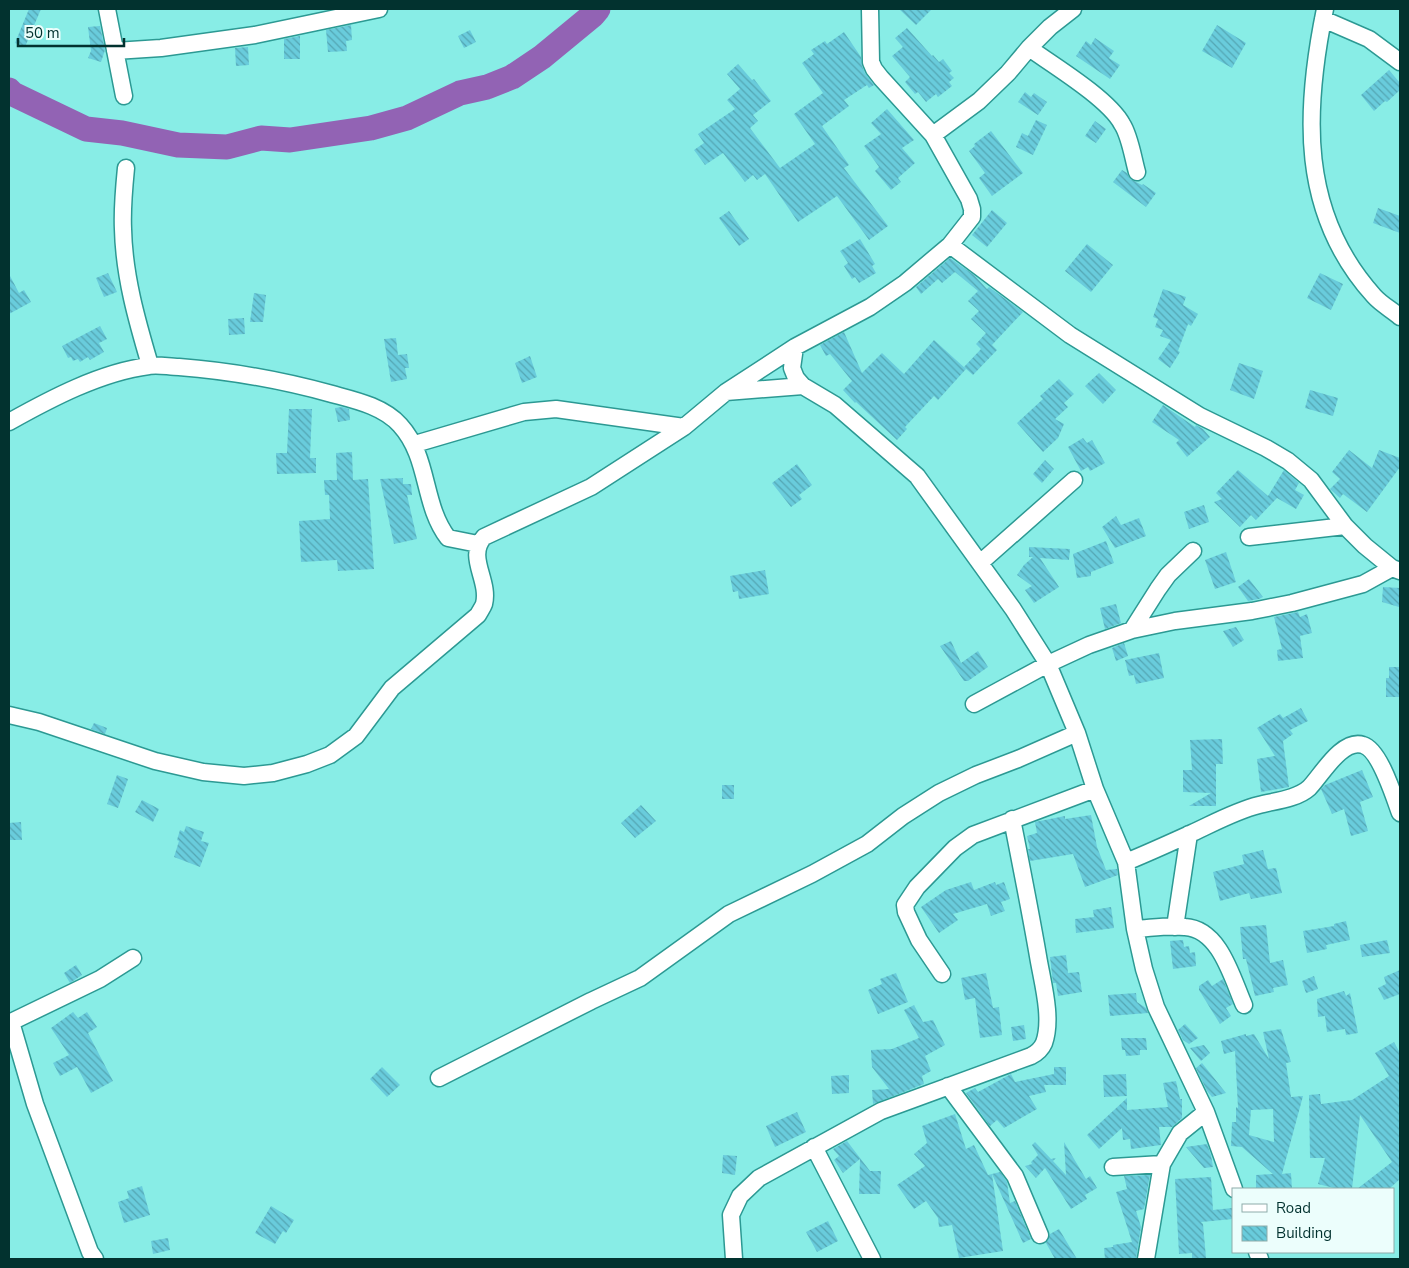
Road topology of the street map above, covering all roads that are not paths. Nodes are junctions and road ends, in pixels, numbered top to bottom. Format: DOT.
graph roads {
  1 [pos="107,9"];
  2 [pos="379,9"];
  3 [pos="870,9"];
  4 [pos="1073,9"];
  5 [pos="1324,14"];
  6 [pos="1029,48"];
  7 [pos="115,51"];
  8 [pos="1400,62"];
  9 [pos="124,96"];
  10 [pos="933,135"];
  11 [pos="126,168"];
  12 [pos="1137,172"];
  13 [pos="950,245"];
  14 [pos="1400,317"];
  15 [pos="795,347"];
  16 [pos="150,365"];
  17 [pos="803,386"];
  18 [pos="726,392"];
  19 [pos="9,422"];
  20 [pos="684,427"];
  21 [pos="415,444"];
  22 [pos="1074,480"];
  23 [pos="1345,526"];
  24 [pos="1249,537"];
  25 [pos="478,544"];
  26 [pos="1192,551"];
  27 [pos="980,563"];
  28 [pos="1396,569"];
  29 [pos="1132,630"];
  30 [pos="1048,664"];
  31 [pos="974,704"];
  32 [pos="9,715"];
  33 [pos="1077,733"];
  34 [pos="1095,789"];
  35 [pos="1400,813"];
  36 [pos="1012,820"];
  37 [pos="1189,834"];
  38 [pos="1126,862"];
  39 [pos="1175,927"];
  40 [pos="1135,929"];
  41 [pos="133,958"];
  42 [pos="942,974"];
  43 [pos="1244,1005"];
  44 [pos="10,1022"];
  45 [pos="439,1078"];
  46 [pos="948,1086"];
  47 [pos="1206,1112"];
  48 [pos="814,1147"];
  49 [pos="1162,1164"];
  50 [pos="1114,1167"];
  51 [pos="1234,1188"];
  52 [pos="1040,1234"];
  53 [pos="95,1259"];
  54 [pos="734,1259"];
  55 [pos="872,1259"];
  56 [pos="1146,1259"];
  1 -- 7 [label="street"];
  2 -- 7 [label="street"];
  3 -- 10 [label="street"];
  4 -- 6 [label="street"];
  5 -- 8 [label="street"];
  5 -- 14 [label="street"];
  6 -- 10 [label="street"];
  6 -- 12 [label="street"];
  7 -- 9 [label="street"];
  10 -- 13 [label="street"];
  11 -- 16 [label="street"];
  13 -- 15 [label="street"];
  13 -- 23 [label="street"];
  15 -- 17 [label="street"];
  15 -- 18 [label="street"];
  16 -- 19 [label="street"];
  16 -- 21 [label="street"];
  17 -- 18 [label="street"];
  17 -- 27 [label="street"];
  18 -- 20 [label="street"];
  20 -- 21 [label="street"];
  20 -- 25 [label="street"];
  21 -- 25 [label="street"];
  22 -- 27 [label="street"];
  23 -- 24 [label="street"];
  23 -- 28 [label="street"];
  25 -- 32 [label="street"];
  26 -- 29 [label="street"];
  27 -- 30 [label="street"];
  28 -- 29 [label="street"];
  29 -- 30 [label="street"];
  30 -- 31 [label="street"];
  30 -- 33 [label="street"];
  33 -- 34 [label="street"];
  33 -- 45 [label="street"];
  34 -- 36 [label="street"];
  34 -- 38 [label="street"];
  35 -- 37 [label="street"];
  36 -- 42 [label="street"];
  36 -- 46 [label="street"];
  37 -- 38 [label="street"];
  37 -- 39 [label="street"];
  38 -- 40 [label="street"];
  39 -- 40 [label="street"];
  39 -- 43 [label="street"];
  40 -- 47 [label="street"];
  41 -- 44 [label="street"];
  44 -- 53 [label="street"];
  46 -- 48 [label="street"];
  46 -- 52 [label="street"];
  47 -- 49 [label="street"];
  47 -- 51 [label="street"];
  48 -- 54 [label="street"];
  48 -- 55 [label="street"];
  49 -- 50 [label="street"];
  49 -- 56 [label="street"];
}
